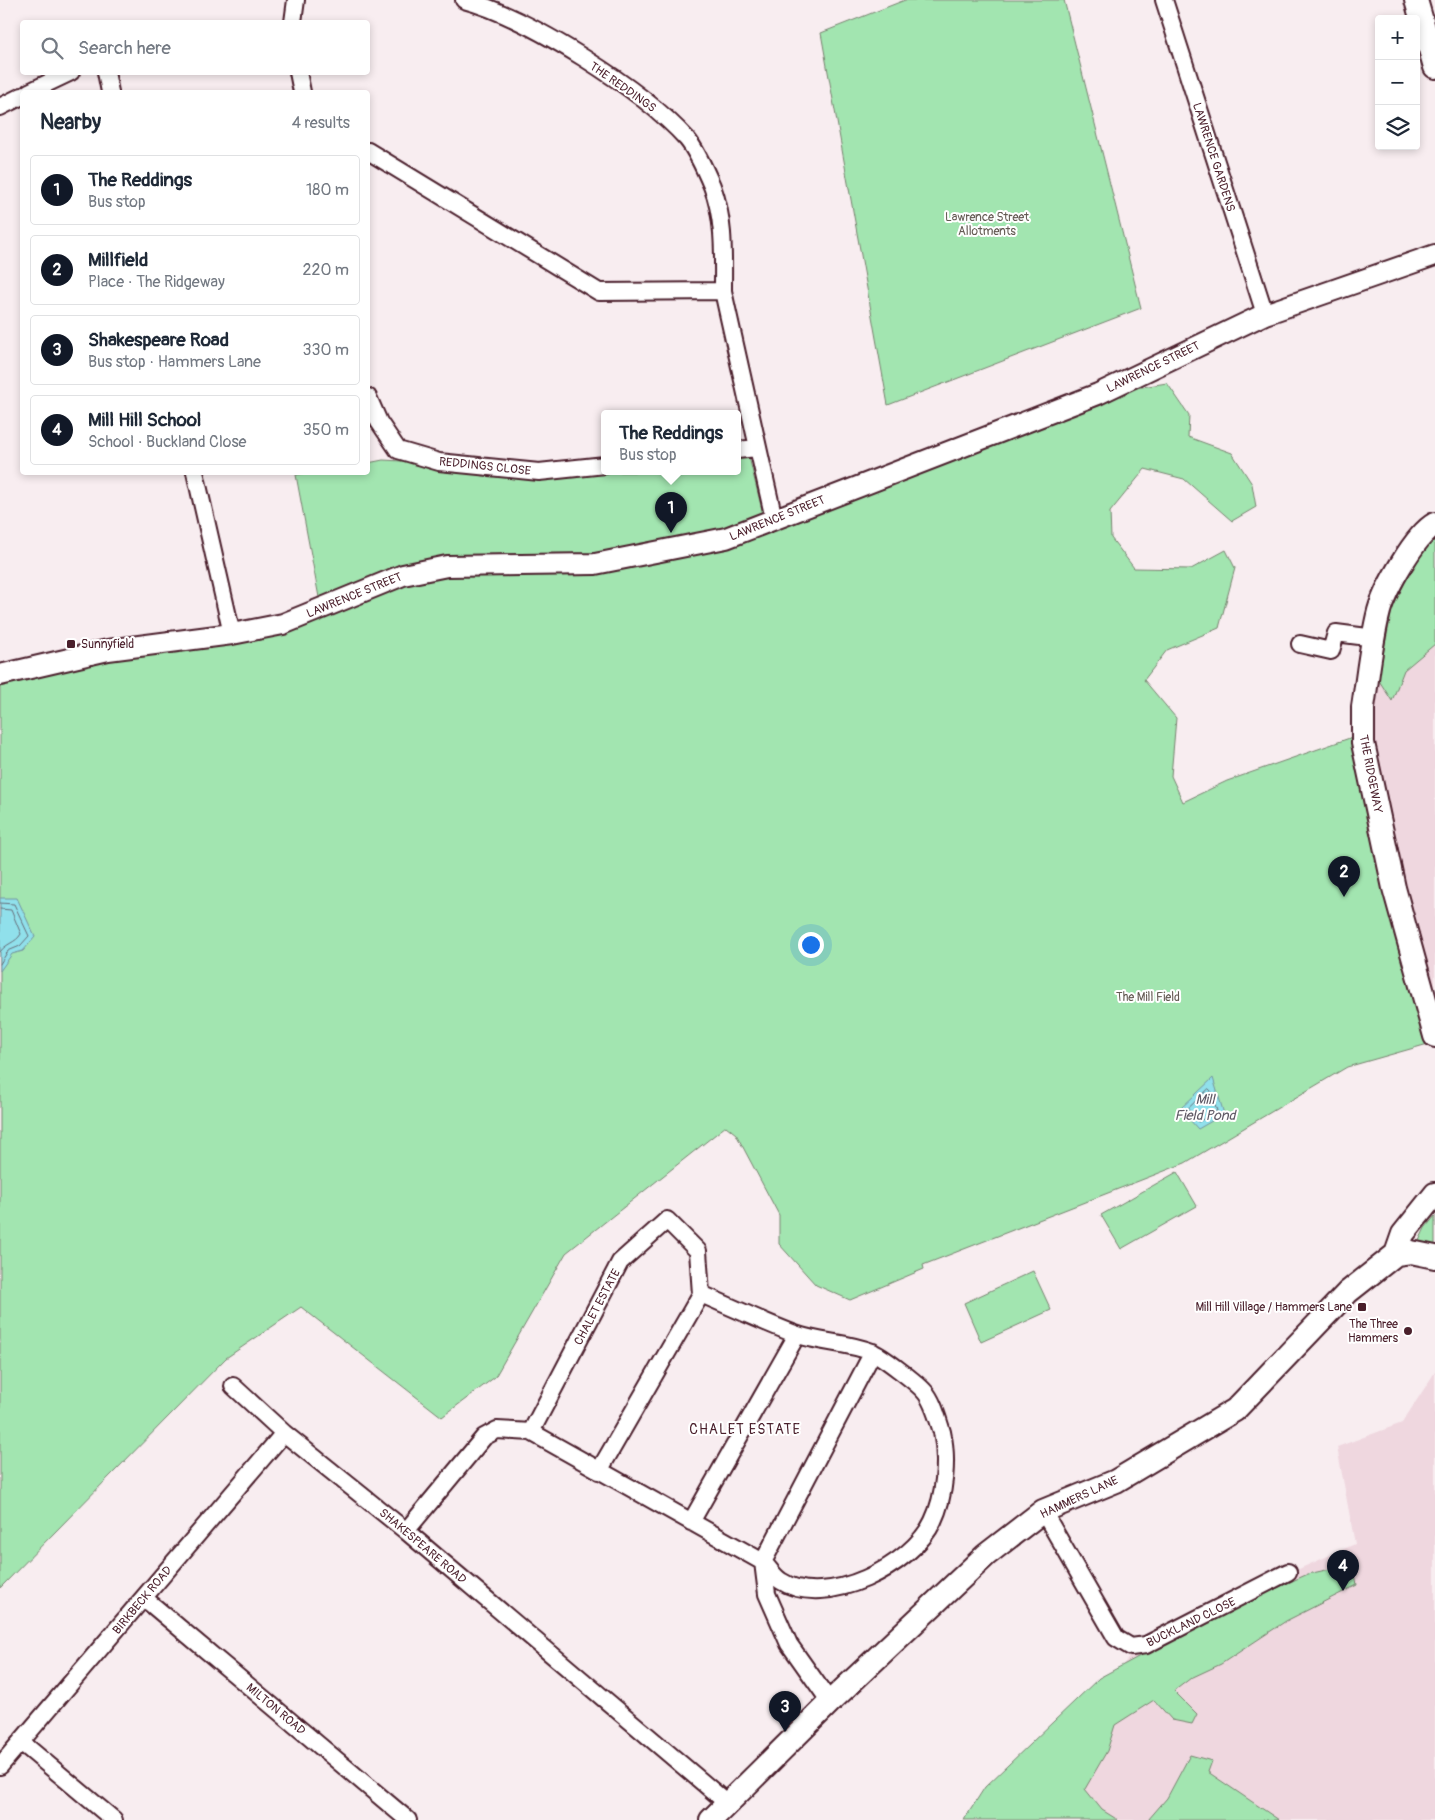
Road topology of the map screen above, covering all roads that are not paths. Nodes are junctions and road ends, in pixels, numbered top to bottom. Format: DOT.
graph roads {
  1 [pos="296,0"];
  2 [pos="464,0"];
  3 [pos="1164,0"];
  4 [pos="1416,0"];
  5 [pos="293,20"];
  6 [pos="1435,67"];
  7 [pos="65,75"];
  8 [pos="107,75"];
  9 [pos="299,75"];
  10 [pos="33,90"];
  11 [pos="110,90"];
  12 [pos="302,90"];
  13 [pos="20,97"];
  14 [pos="0,107"];
  15 [pos="370,152"];
  16 [pos="1435,255"];
  17 [pos="723,291"];
  18 [pos="1264,314"];
  19 [pos="370,402"];
  20 [pos="757,448"];
  21 [pos="741,450"];
  22 [pos="601,465"];
  23 [pos="196,475"];
  24 [pos="774,519"];
  25 [pos="1435,524"];
  26 [pos="232,634"];
  27 [pos="1375,638"];
  28 [pos="1300,644"];
  29 [pos="0,675"];
  30 [pos="1435,1036"];
  31 [pos="1435,1194"];
  32 [pos="1396,1254"];
  33 [pos="1435,1257"];
  34 [pos="701,1294"];
  35 [pos="797,1335"];
  36 [pos="874,1352"];
  37 [pos="233,1386"];
  38 [pos="530,1432"];
  39 [pos="284,1433"];
  40 [pos="600,1471"];
  41 [pos="1043,1511"];
  42 [pos="691,1522"];
  43 [pos="406,1530"];
  44 [pos="763,1562"];
  45 [pos="1288,1572"];
  46 [pos="144,1598"];
  47 [pos="830,1702"];
  48 [pos="21,1742"];
  49 [pos="0,1766"];
  50 [pos="728,1804"];
  51 [pos="114,1820"];
  52 [pos="408,1820"];
  53 [pos="711,1820"];
  1 -- 5 [label="street"];
  2 -- 17 [label="street, THE REDDINGS"];
  3 -- 18 [label="street, LAWRENCE GARDENS"];
  4 -- 6 [label="main road"];
  7 -- 10 [label="street"];
  8 -- 11 [label="street"];
  9 -- 12 [label="street"];
  13 -- 14 [label="street"];
  15 -- 17 [label="street"];
  16 -- 18 [label="street, LAWRENCE STREET"];
  17 -- 20 [label="street, THE REDDINGS"];
  18 -- 24 [label="street, LAWRENCE STREET"];
  19 -- 22 [label="street, REDDINGS CLOSE"];
  20 -- 21 [label="street"];
  20 -- 24 [label="street, THE REDDINGS"];
  23 -- 26 [label="street"];
  24 -- 26 [label="street, LAWRENCE STREET"];
  25 -- 27 [label="main road, THE RIDGEWAY"];
  26 -- 29 [label="street, LAWRENCE STREET"];
  27 -- 28 [label="street"];
  27 -- 30 [label="main road, THE RIDGEWAY"];
  31 -- 32 [label="main road, HAMMERS LANE"];
  32 -- 33 [label="main road"];
  32 -- 41 [label="main road, HAMMERS LANE"];
  34 -- 35 [label="street"];
  34 -- 38 [label="street, CHALET ESTATE"];
  34 -- 40 [label="street"];
  35 -- 36 [label="street"];
  35 -- 42 [label="street"];
  36 -- 44 [label="street"];
  36 -- 44 [label="street"];
  37 -- 39 [label="street, SHAKESPEARE ROAD"];
  38 -- 40 [label="street"];
  38 -- 43 [label="street"];
  39 -- 43 [label="street, SHAKESPEARE ROAD"];
  39 -- 46 [label="street, BIRKBECK ROAD"];
  40 -- 42 [label="street"];
  41 -- 45 [label="street, BUCKLAND CLOSE"];
  41 -- 47 [label="main road, HAMMERS LANE"];
  42 -- 44 [label="street"];
  43 -- 50 [label="street, SHAKESPEARE ROAD"];
  44 -- 47 [label="street"];
  46 -- 48 [label="street, BIRKBECK ROAD"];
  46 -- 52 [label="street, MILTON ROAD"];
  47 -- 50 [label="main road, HAMMERS LANE"];
  48 -- 49 [label="street, BIRKBECK ROAD"];
  48 -- 51 [label="street"];
  50 -- 53 [label="main road, HAMMERS LANE"];
}
